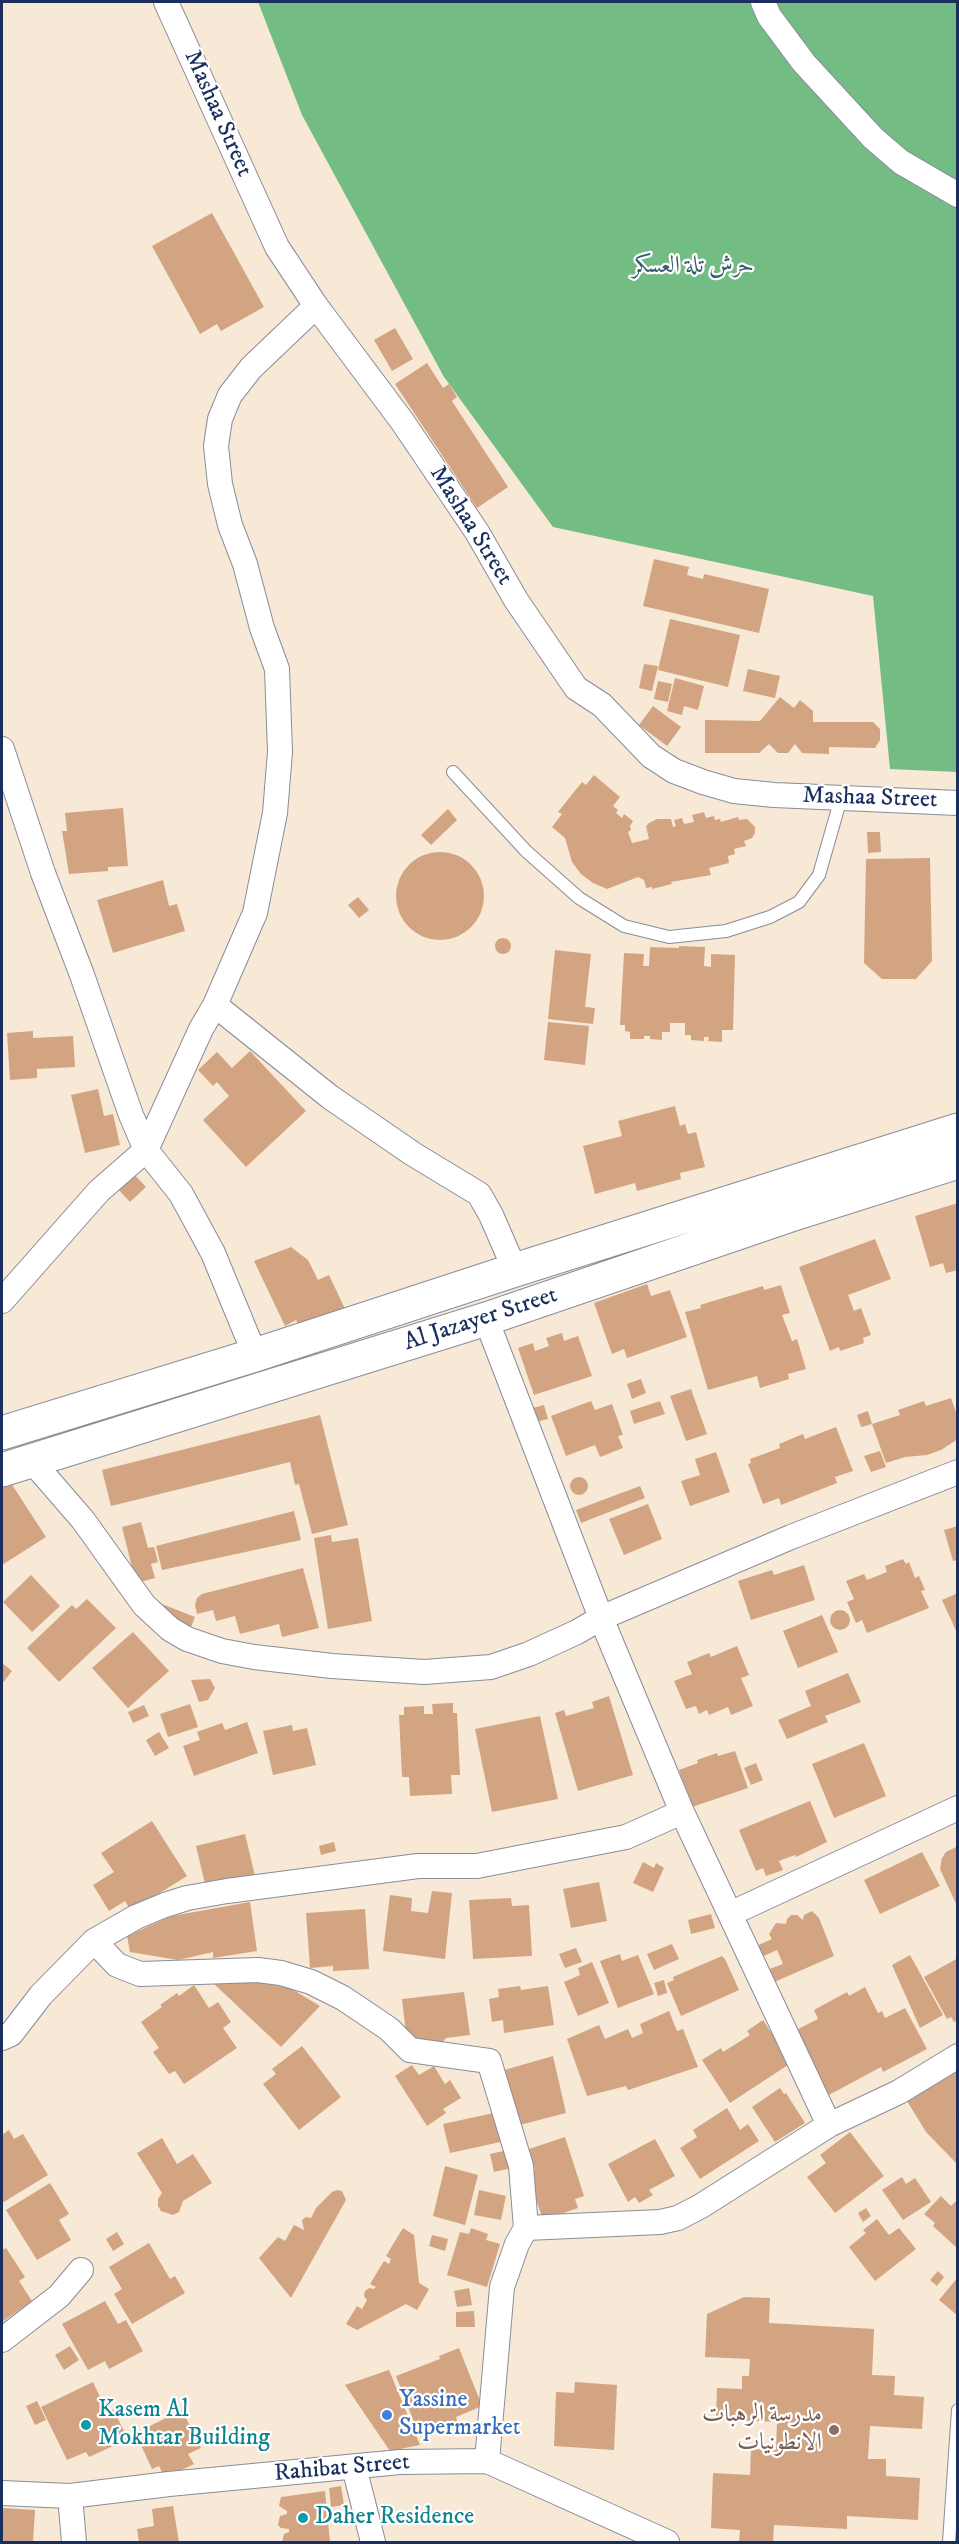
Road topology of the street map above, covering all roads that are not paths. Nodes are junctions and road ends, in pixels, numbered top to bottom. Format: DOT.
graph roads {
  1 [pos="166,2"];
  2 [pos="763,2"];
  3 [pos="957,195"];
  4 [pos="315,306"];
  5 [pos="2,749"];
  6 [pos="453,772"];
  7 [pos="841,798"];
  8 [pos="957,803"];
  9 [pos="215,1005"];
  10 [pos="957,1130"];
  11 [pos="146,1150"];
  12 [pos="957,1162"];
  13 [pos="515,1270"];
  14 [pos="2,1301"];
  15 [pos="486,1319"];
  16 [pos="255,1355"];
  17 [pos="2,1433"];
  18 [pos="16,1465"];
  19 [pos="957,1472"];
  20 [pos="602,1618"];
  21 [pos="957,1808"];
  22 [pos="682,1812"];
  23 [pos="730,1914"];
  24 [pos="94,1941"];
  25 [pos="2,2038"];
  26 [pos="957,2056"];
  27 [pos="829,2125"];
  28 [pos="526,2228"];
  29 [pos="81,2270"];
  30 [pos="2,2340"];
  31 [pos="957,2410"];
  32 [pos="487,2461"];
  33 [pos="354,2467"];
  34 [pos="2,2493"];
  35 [pos="70,2496"];
  36 [pos="74,2542"];
  37 [pos="373,2542"];
  38 [pos="666,2542"];
  39 [pos="949,2542"];
  1 -- 4 [label="street, Mashaa Street"];
  2 -- 3 [label="street"];
  4 -- 7 [label="street, Mashaa Street"];
  4 -- 9 [label="street"];
  5 -- 11 [label="street"];
  6 -- 7 [label="lane"];
  7 -- 8 [label="street, Mashaa Street"];
  9 -- 11 [label="street"];
  9 -- 13 [label="street"];
  10 -- 13 [label="main road, Al Jazayer Street"];
  11 -- 14 [label="street"];
  11 -- 16 [label="street"];
  12 -- 15 [label="main road, Al Jazayer Street"];
  13 -- 16 [label="main road, Al Jazayer Street"];
  15 -- 18 [label="main road, Al Jazayer Street"];
  15 -- 20 [label="street"];
  16 -- 17 [label="main road, Al Jazayer Street"];
  18 -- 20 [label="street"];
  19 -- 20 [label="street"];
  20 -- 22 [label="street"];
  21 -- 23 [label="street"];
  22 -- 23 [label="street"];
  22 -- 24 [label="street"];
  23 -- 27 [label="street"];
  24 -- 25 [label="street"];
  24 -- 28 [label="street"];
  26 -- 27 [label="street"];
  27 -- 28 [label="street"];
  28 -- 32 [label="street"];
  29 -- 30 [label="street"];
  31 -- 39 [label="lane"];
  32 -- 33 [label="street, Rahibat Street"];
  32 -- 38 [label="street, Rahibat Street"];
  33 -- 35 [label="street, Rahibat Street"];
  33 -- 37 [label="street"];
  34 -- 35 [label="street, Rahibat Street"];
  35 -- 36 [label="street"];
}
